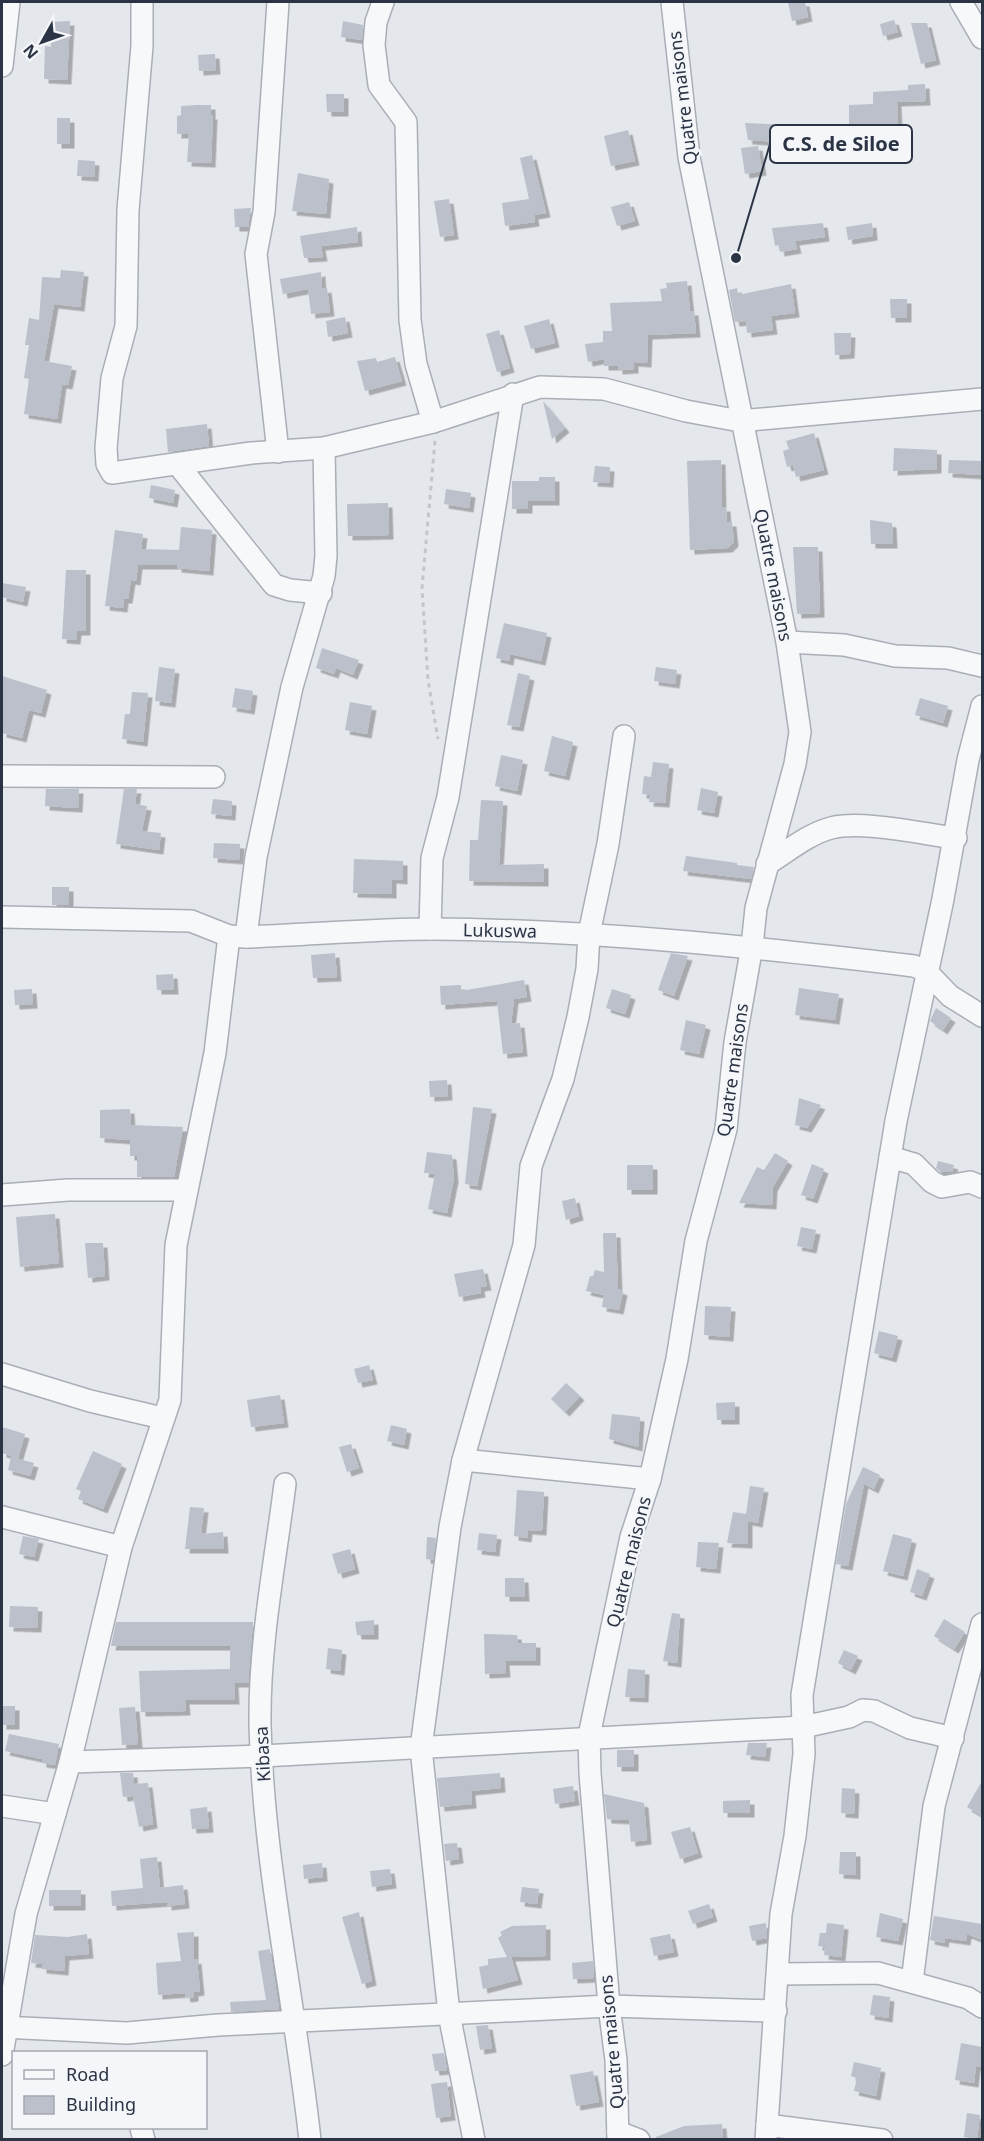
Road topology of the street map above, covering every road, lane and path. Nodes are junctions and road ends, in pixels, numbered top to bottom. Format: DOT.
graph roads {
  1 [pos="9,2"];
  2 [pos="142,2"];
  3 [pos="278,2"];
  4 [pos="383,2"];
  5 [pos="672,2"];
  6 [pos="961,2"];
  7 [pos="982,38"];
  8 [pos="2,66"];
  9 [pos="513,394"];
  10 [pos="982,399"];
  11 [pos="740,421"];
  12 [pos="433,422"];
  13 [pos="324,448"];
  14 [pos="278,452"];
  15 [pos="179,466"];
  16 [pos="321,592"];
  17 [pos="787,642"];
  18 [pos="982,666"];
  19 [pos="982,706"];
  20 [pos="624,736"];
  21 [pos="439,748"];
  22 [pos="2,776"];
  23 [pos="214,777"];
  24 [pos="956,838"];
  25 [pos="767,864"];
  26 [pos="2,917"];
  27 [pos="430,929"];
  28 [pos="589,934"];
  29 [pos="238,936"];
  30 [pos="752,946"];
  31 [pos="926,971"];
  32 [pos="982,1016"];
  33 [pos="890,1157"];
  34 [pos="982,1187"];
  35 [pos="185,1190"];
  36 [pos="2,1195"];
  37 [pos="2,1374"];
  38 [pos="162,1418"];
  39 [pos="463,1460"];
  40 [pos="650,1479"];
  41 [pos="285,1484"];
  42 [pos="2,1517"];
  43 [pos="121,1547"];
  44 [pos="982,1624"];
  45 [pos="803,1727"];
  46 [pos="589,1736"];
  47 [pos="953,1738"];
  48 [pos="421,1748"];
  49 [pos="262,1756"];
  50 [pos="70,1762"];
  51 [pos="2,1806"];
  52 [pos="55,1814"];
  53 [pos="778,1974"];
  54 [pos="912,1982"];
  55 [pos="609,2006"];
  56 [pos="982,2007"];
  57 [pos="776,2012"];
  58 [pos="449,2014"];
  59 [pos="294,2023"];
  60 [pos="4,2028"];
  61 [pos="128,2043"];
  62 [pos="2,2055"];
  63 [pos="766,2132"];
  64 [pos="618,2136"];
  65 [pos="310,2139"];
  66 [pos="474,2139"];
  67 [pos="639,2139"];
  68 [pos="882,2139"];
  1 -- 8 [label="street"];
  2 -- 15 [label="street"];
  3 -- 14 [label="street"];
  4 -- 12 [label="street"];
  5 -- 11 [label="street, Quatre maisons"];
  6 -- 7 [label="street"];
  9 -- 11 [label="street"];
  9 -- 12 [label="street"];
  9 -- 27 [label="street"];
  10 -- 11 [label="street"];
  11 -- 17 [label="street, Quatre maisons"];
  12 -- 13 [label="street"];
  12 -- 21 [label="path"];
  13 -- 14 [label="street"];
  13 -- 16 [label="street"];
  14 -- 15 [label="street"];
  15 -- 16 [label="street"];
  16 -- 29 [label="street"];
  17 -- 18 [label="street"];
  17 -- 25 [label="street, Quatre maisons"];
  19 -- 24 [label="street"];
  20 -- 28 [label="street"];
  22 -- 23 [label="street"];
  24 -- 25 [label="street"];
  24 -- 31 [label="street"];
  25 -- 30 [label="street, Quatre maisons"];
  26 -- 29 [label="street, Lukuswa"];
  27 -- 28 [label="street, Lukuswa"];
  27 -- 29 [label="street, Lukuswa"];
  28 -- 30 [label="street, Lukuswa"];
  28 -- 39 [label="street"];
  29 -- 35 [label="street"];
  30 -- 31 [label="street, Lukuswa"];
  30 -- 40 [label="street, Quatre maisons"];
  31 -- 32 [label="street"];
  31 -- 33 [label="street"];
  33 -- 34 [label="street"];
  33 -- 45 [label="street"];
  35 -- 36 [label="street"];
  35 -- 38 [label="street"];
  37 -- 38 [label="street"];
  38 -- 43 [label="street"];
  39 -- 40 [label="street"];
  39 -- 48 [label="street"];
  40 -- 46 [label="street, Quatre maisons"];
  41 -- 49 [label="street, Kibasa"];
  42 -- 43 [label="street"];
  43 -- 50 [label="street"];
  44 -- 47 [label="street"];
  45 -- 46 [label="street"];
  45 -- 47 [label="street"];
  45 -- 53 [label="street"];
  46 -- 48 [label="street"];
  46 -- 55 [label="street, Quatre maisons"];
  47 -- 54 [label="street"];
  48 -- 49 [label="street"];
  48 -- 58 [label="street"];
  49 -- 50 [label="street"];
  49 -- 59 [label="street, Kibasa"];
  50 -- 52 [label="street"];
  51 -- 52 [label="street"];
  52 -- 60 [label="street"];
  53 -- 54 [label="street"];
  53 -- 57 [label="street"];
  54 -- 56 [label="street"];
  55 -- 57 [label="street"];
  55 -- 58 [label="street"];
  55 -- 64 [label="street, Quatre maisons"];
  57 -- 63 [label="street"];
  58 -- 59 [label="street"];
  58 -- 66 [label="street"];
  59 -- 61 [label="street"];
  59 -- 65 [label="street, Kibasa"];
  60 -- 61 [label="street"];
  60 -- 62 [label="street"];
  63 -- 68 [label="street"];
  64 -- 67 [label="street"];
}
